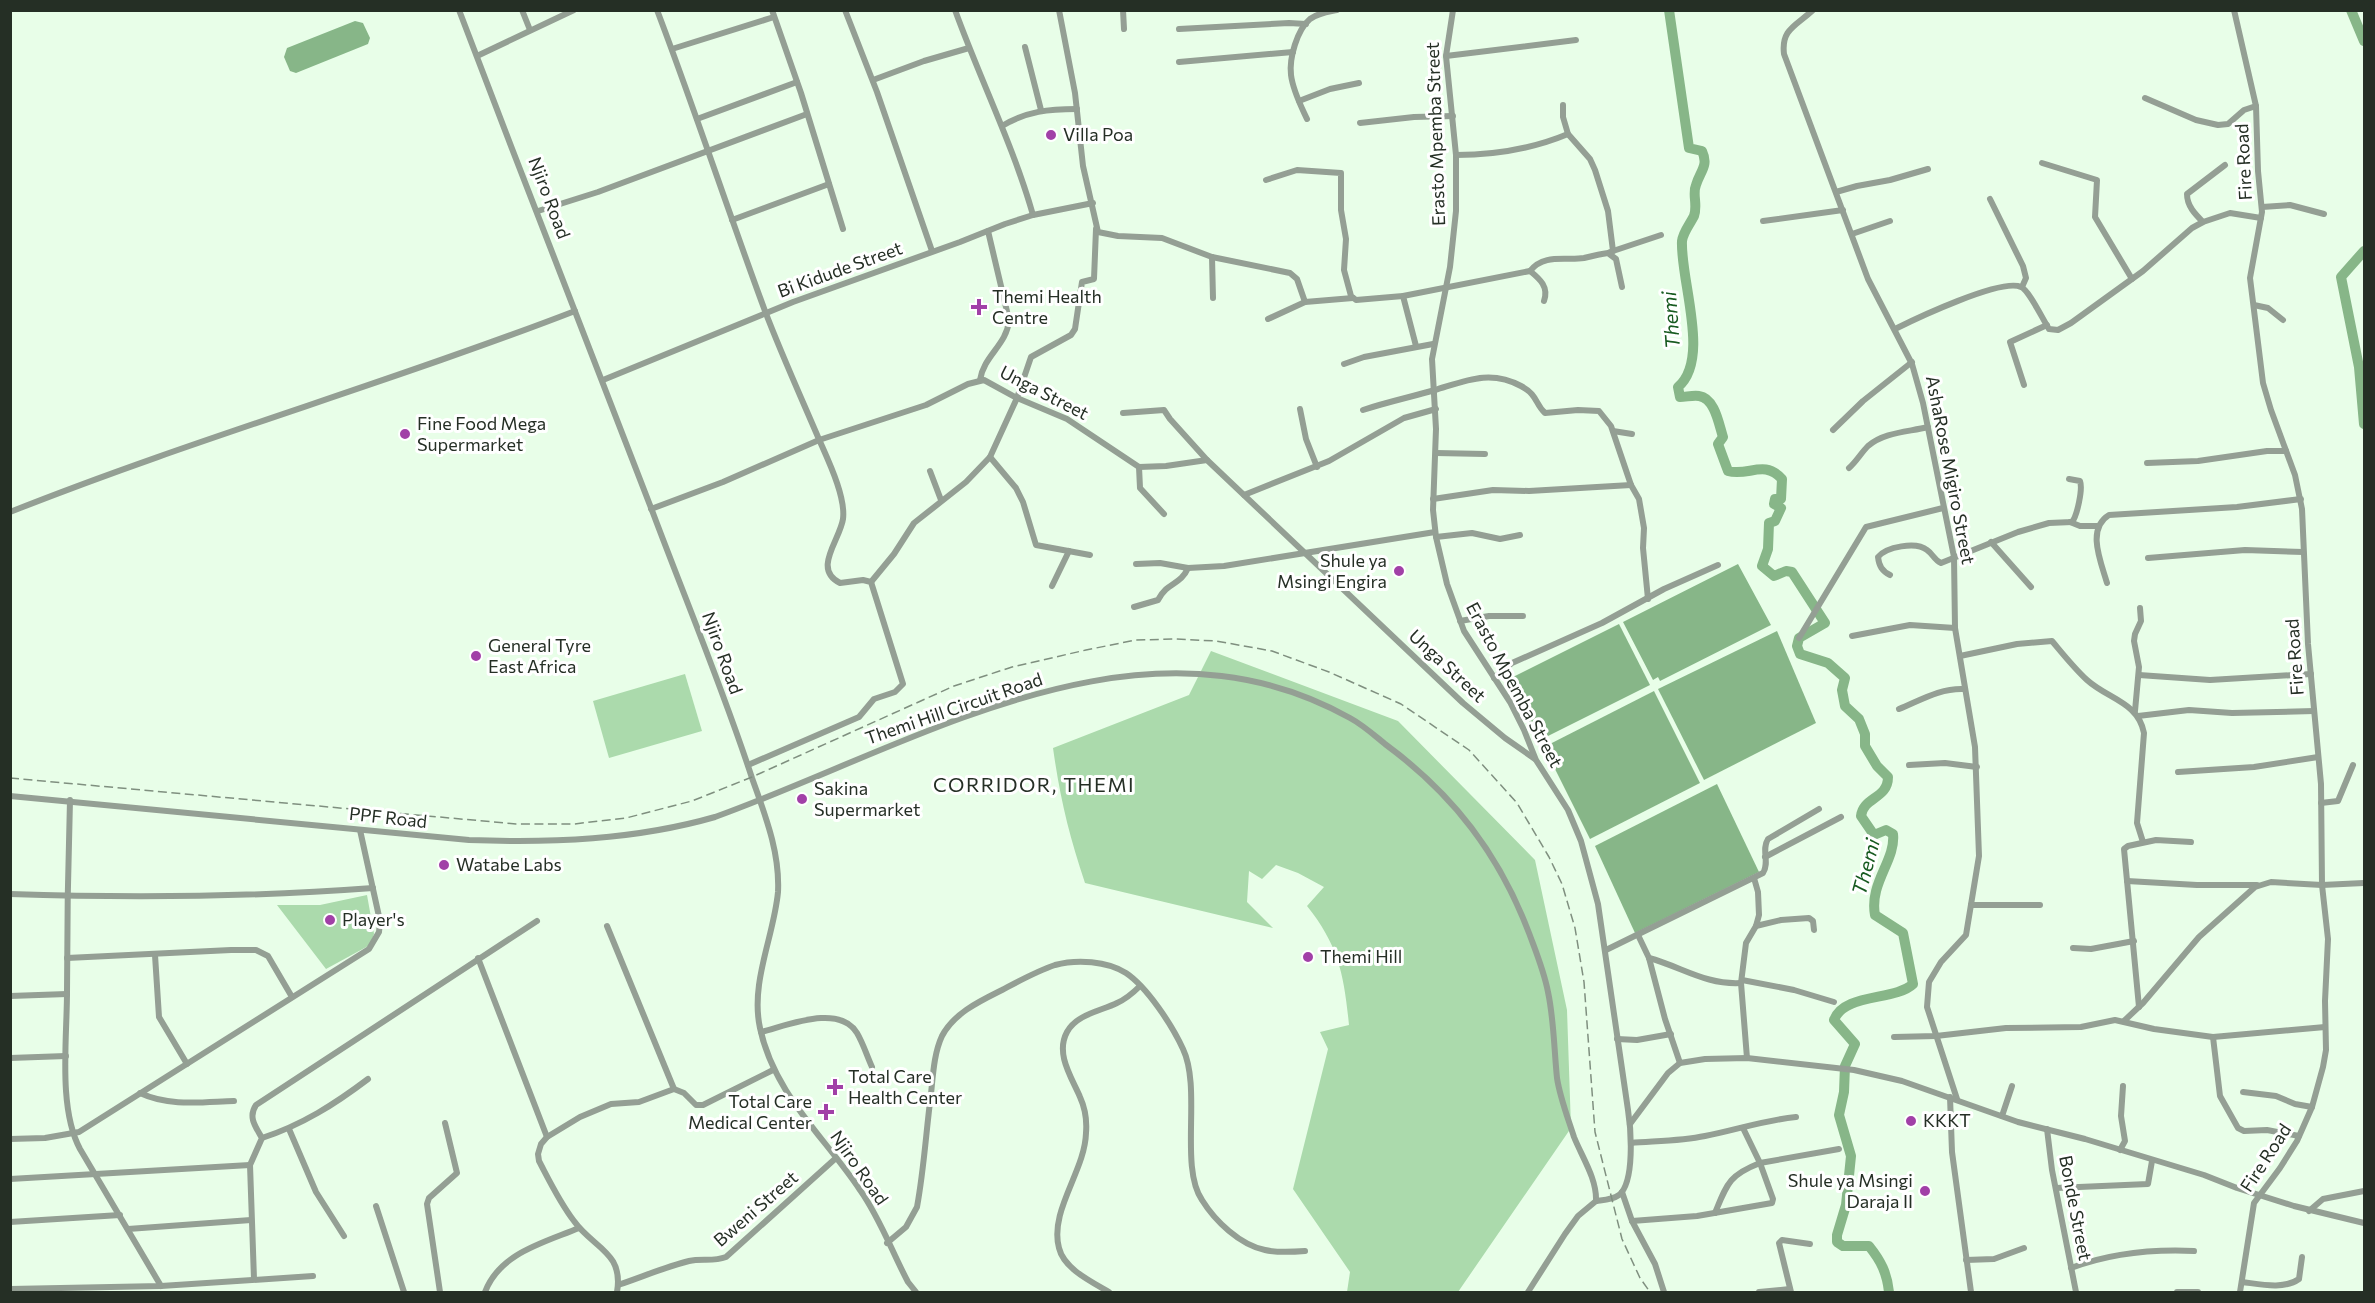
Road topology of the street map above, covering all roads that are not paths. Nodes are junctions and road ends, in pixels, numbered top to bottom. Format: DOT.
graph roads {
  1 [pos="459,10"];
  2 [pos="573,10"];
  3 [pos="657,10"];
  4 [pos="844,10"];
  5 [pos="955,10"];
  6 [pos="1059,10"];
  7 [pos="1123,10"];
  8 [pos="1337,10"];
  9 [pos="1453,10"];
  10 [pos="1813,10"];
  11 [pos="2234,10"];
  12 [pos="522,11"];
  13 [pos="773,14"];
  14 [pos="1306,24"];
  15 [pos="1124,29"];
  16 [pos="1179,29"];
  17 [pos="530,30"];
  18 [pos="1576,40"];
  19 [pos="1025,47"];
  20 [pos="969,48"];
  21 [pos="672,50"];
  22 [pos="1293,52"];
  23 [pos="477,56"];
  24 [pos="1446,56"];
  25 [pos="1179,62"];
  26 [pos="873,80"];
  27 [pos="797,82"];
  28 [pos="1359,83"];
  29 [pos="2145,98"];
  30 [pos="1299,101"];
  31 [pos="1563,105"];
  32 [pos="2256,106"];
  33 [pos="1077,109"];
  34 [pos="1041,110"];
  35 [pos="807,114"];
  36 [pos="1453,116"];
  37 [pos="697,119"];
  38 [pos="1307,120"];
  39 [pos="1360,123"];
  40 [pos="1002,126"];
  41 [pos="1568,134"];
  42 [pos="708,151"];
  43 [pos="1456,155"];
  44 [pos="2042,164"];
  45 [pos="2225,165"];
  46 [pos="1928,169"];
  47 [pos="1266,180"];
  48 [pos="829,184"];
  49 [pos="1836,192"];
  50 [pos="1990,200"];
  51 [pos="1093,203"];
  52 [pos="2262,207"];
  53 [pos="1843,210"];
  54 [pos="538,211"];
  55 [pos="2324,214"];
  56 [pos="1033,215"];
  57 [pos="2261,218"];
  58 [pos="732,220"];
  59 [pos="1763,221"];
  60 [pos="1890,221"];
  61 [pos="2203,222"];
  62 [pos="1096,226"];
  63 [pos="843,229"];
  64 [pos="988,231"];
  65 [pos="1852,234"];
  66 [pos="1661,235"];
  67 [pos="932,252"];
  68 [pos="1610,252"];
  69 [pos="1212,257"];
  70 [pos="1530,271"];
  71 [pos="2132,279"];
  72 [pos="1446,286"];
  73 [pos="1622,287"];
  74 [pos="2022,287"];
  75 [pos="1402,296"];
  76 [pos="1213,298"];
  77 [pos="1353,298"];
  78 [pos="1544,301"];
  79 [pos="1305,302"];
  80 [pos="2254,305"];
  81 [pos="575,311"];
  82 [pos="766,313"];
  83 [pos="1268,319"];
  84 [pos="2283,320"];
  85 [pos="2047,325"];
  86 [pos="1895,329"];
  87 [pos="1433,344"];
  88 [pos="1416,346"];
  89 [pos="1912,362"];
  90 [pos="1344,364"];
  91 [pos="603,380"];
  92 [pos="980,380"];
  93 [pos="2024,385"];
  94 [pos="1434,391"];
  95 [pos="1017,398"];
  96 [pos="1300,409"];
  97 [pos="1436,409"];
  98 [pos="1363,410"];
  99 [pos="1123,413"];
  100 [pos="1928,426"];
  101 [pos="1833,430"];
  102 [pos="1613,431"];
  103 [pos="1632,434"];
  104 [pos="819,440"];
  105 [pos="2286,451"];
  106 [pos="1436,453"];
  107 [pos="1485,454"];
  108 [pos="990,457"];
  109 [pos="1207,460"];
  110 [pos="2147,463"];
  111 [pos="1139,467"];
  112 [pos="1317,467"];
  113 [pos="1849,468"];
  114 [pos="930,471"];
  115 [pos="2069,479"];
  116 [pos="1631,485"];
  117 [pos="1244,495"];
  118 [pos="1433,499"];
  119 [pos="2301,499"];
  120 [pos="941,500"];
  121 [pos="1943,508"];
  122 [pos="651,509"];
  123 [pos="10,512"];
  124 [pos="1164,514"];
  125 [pos="2070,522"];
  126 [pos="2098,526"];
  127 [pos="1435,534"];
  128 [pos="1520,534"];
  129 [pos="1991,542"];
  130 [pos="1069,551"];
  131 [pos="2303,552"];
  132 [pos="1306,554"];
  133 [pos="1090,555"];
  134 [pos="1954,557"];
  135 [pos="2148,558"];
  136 [pos="1136,564"];
  137 [pos="1718,565"];
  138 [pos="1188,568"];
  139 [pos="1890,575"];
  140 [pos="871,582"];
  141 [pos="2106,583"];
  142 [pos="1052,586"];
  143 [pos="2031,586"];
  144 [pos="1648,599"];
  145 [pos="1134,607"];
  146 [pos="2140,608"];
  147 [pos="1523,616"];
  148 [pos="1460,621"];
  149 [pos="1955,628"];
  150 [pos="1852,636"];
  151 [pos="1798,638"];
  152 [pos="1960,656"];
  153 [pos="2311,674"];
  154 [pos="2139,675"];
  155 [pos="1494,678"];
  156 [pos="1965,689"];
  157 [pos="1899,709"];
  158 [pos="2314,711"];
  159 [pos="2137,714"];
  160 [pos="2318,757"];
  161 [pos="1536,760"];
  162 [pos="748,765"];
  163 [pos="1909,765"];
  164 [pos="2353,765"];
  165 [pos="1977,767"];
  166 [pos="2178,772"];
  167 [pos="10,796"];
  168 [pos="70,800"];
  169 [pos="760,800"];
  170 [pos="2321,802"];
  171 [pos="1819,808"];
  172 [pos="1841,817"];
  173 [pos="360,830"];
  174 [pos="2143,842"];
  175 [pos="2191,842"];
  176 [pos="1765,857"];
  177 [pos="1754,878"];
  178 [pos="2127,881"];
  179 [pos="2364,883"];
  180 [pos="2258,885"];
  181 [pos="2322,885"];
  182 [pos="373,888"];
  183 [pos="10,894"];
  184 [pos="67,896"];
  185 [pos="1971,905"];
  186 [pos="2040,905"];
  187 [pos="537,921"];
  188 [pos="607,926"];
  189 [pos="1756,926"];
  190 [pos="1814,930"];
  191 [pos="1638,935"];
  192 [pos="2134,941"];
  193 [pos="2073,948"];
  194 [pos="1606,950"];
  195 [pos="155,955"];
  196 [pos="67,958"];
  197 [pos="478,958"];
  198 [pos="1649,958"];
  199 [pos="1742,981"];
  200 [pos="1140,987"];
  201 [pos="67,994"];
  202 [pos="10,996"];
  203 [pos="292,997"];
  204 [pos="1834,1002"];
  205 [pos="2139,1007"];
  206 [pos="2124,1021"];
  207 [pos="2325,1028"];
  208 [pos="761,1032"];
  209 [pos="1671,1034"];
  210 [pos="1936,1036"];
  211 [pos="1894,1037"];
  212 [pos="2213,1037"];
  213 [pos="1617,1039"];
  214 [pos="66,1056"];
  215 [pos="10,1058"];
  216 [pos="1747,1058"];
  217 [pos="1680,1063"];
  218 [pos="187,1064"];
  219 [pos="872,1067"];
  220 [pos="773,1070"];
  221 [pos="368,1079"];
  222 [pos="2012,1086"];
  223 [pos="2123,1086"];
  224 [pos="674,1089"];
  225 [pos="2243,1092"];
  226 [pos="140,1093"];
  227 [pos="1953,1098"];
  228 [pos="234,1101"];
  229 [pos="2312,1107"];
  230 [pos="2002,1116"];
  231 [pos="1796,1117"];
  232 [pos="445,1123"];
  233 [pos="1630,1124"];
  234 [pos="1743,1128"];
  235 [pos="289,1129"];
  236 [pos="2047,1129"];
  237 [pos="73,1135"];
  238 [pos="2299,1136"];
  239 [pos="547,1137"];
  240 [pos="262,1138"];
  241 [pos="10,1139"];
  242 [pos="1631,1143"];
  243 [pos="1839,1149"];
  244 [pos="2120,1150"];
  245 [pos="836,1158"];
  246 [pos="2152,1161"];
  247 [pos="1760,1163"];
  248 [pos="250,1166"];
  249 [pos="96,1174"];
  250 [pos="10,1179"];
  251 [pos="2056,1188"];
  252 [pos="2364,1191"];
  253 [pos="1622,1192"];
  254 [pos="2258,1194"];
  255 [pos="1596,1201"];
  256 [pos="376,1206"];
  257 [pos="2309,1211"];
  258 [pos="1715,1213"];
  259 [pos="120,1215"];
  260 [pos="251,1220"];
  261 [pos="1632,1221"];
  262 [pos="10,1222"];
  263 [pos="2364,1223"];
  264 [pos="579,1228"];
  265 [pos="128,1229"];
  266 [pos="344,1236"];
  267 [pos="887,1242"];
  268 [pos="1810,1244"];
  269 [pos="2024,1248"];
  270 [pos="1305,1251"];
  271 [pos="2194,1251"];
  272 [pos="2302,1257"];
  273 [pos="1966,1260"];
  274 [pos="2071,1268"];
  275 [pos="313,1276"];
  276 [pos="254,1279"];
  277 [pos="2242,1282"];
  278 [pos="618,1285"];
  279 [pos="161,1286"];
  280 [pos="10,1289"];
  281 [pos="1790,1291"];
  282 [pos="404,1293"];
  283 [pos="440,1293"];
  284 [pos="485,1293"];
  285 [pos="617,1293"];
  286 [pos="916,1293"];
  287 [pos="1109,1293"];
  288 [pos="1528,1293"];
  289 [pos="1664,1293"];
  290 [pos="1760,1293"];
  291 [pos="1971,1293"];
  292 [pos="2076,1293"];
  293 [pos="2177,1293"];
  294 [pos="2198,1293"];
  295 [pos="2240,1293"];
  1 -- 23 [label="street, Njiro Road"];
  2 -- 17 [label="street"];
  3 -- 21 [label="street"];
  4 -- 26 [label="street"];
  5 -- 20 [label="street"];
  6 -- 33 [label="street"];
  7 -- 15 [label="street"];
  8 -- 14 [label="street"];
  9 -- 24 [label="street, Erasto Mpemba Street"];
  10 -- 49 [label="street, AshaRose Migiro Street"];
  11 -- 32 [label="street, Fire Road"];
  12 -- 17 [label="street"];
  13 -- 21 [label="street"];
  13 -- 27 [label="street"];
  14 -- 16 [label="street"];
  14 -- 22 [label="street"];
  17 -- 23 [label="street"];
  18 -- 24 [label="street"];
  19 -- 34 [label="street"];
  20 -- 26 [label="street"];
  20 -- 40 [label="street"];
  21 -- 37 [label="street"];
  22 -- 25 [label="street"];
  22 -- 30 [label="street"];
  23 -- 54 [label="street, Njiro Road"];
  24 -- 36 [label="street, Erasto Mpemba Street"];
  26 -- 67 [label="street"];
  27 -- 35 [label="street"];
  27 -- 37 [label="street"];
  28 -- 30 [label="street"];
  29 -- 32 [label="street"];
  30 -- 38 [label="street"];
  31 -- 41 [label="street"];
  32 -- 52 [label="street, Fire Road"];
  33 -- 34 [label="street"];
  33 -- 51 [label="street"];
  34 -- 40 [label="street"];
  35 -- 42 [label="street"];
  35 -- 48 [label="street"];
  36 -- 39 [label="street"];
  36 -- 43 [label="street, Erasto Mpemba Street"];
  37 -- 42 [label="street"];
  40 -- 56 [label="street"];
  41 -- 43 [label="street"];
  41 -- 68 [label="street"];
  42 -- 54 [label="street"];
  42 -- 58 [label="street"];
  43 -- 72 [label="street, Erasto Mpemba Street"];
  44 -- 71 [label="street"];
  45 -- 61 [label="street"];
  46 -- 49 [label="street"];
  47 -- 77 [label="street"];
  48 -- 58 [label="street"];
  48 -- 63 [label="street"];
  49 -- 53 [label="street, AshaRose Migiro Street"];
  50 -- 74 [label="street"];
  51 -- 56 [label="street, Bi Kidude Street"];
  51 -- 62 [label="street"];
  52 -- 55 [label="street"];
  52 -- 57 [label="street, Fire Road"];
  53 -- 59 [label="street"];
  53 -- 65 [label="street, AshaRose Migiro Street"];
  54 -- 81 [label="street, Njiro Road"];
  56 -- 64 [label="street, Bi Kidude Street"];
  57 -- 61 [label="street"];
  57 -- 80 [label="street, Fire Road"];
  58 -- 82 [label="street"];
  60 -- 65 [label="street"];
  61 -- 71 [label="street"];
  62 -- 69 [label="street"];
  62 -- 95 [label="street"];
  64 -- 67 [label="street, Bi Kidude Street"];
  64 -- 92 [label="street"];
  65 -- 86 [label="street, AshaRose Migiro Street"];
  66 -- 68 [label="street"];
  67 -- 82 [label="street, Bi Kidude Street"];
  68 -- 70 [label="street"];
  68 -- 73 [label="street"];
  69 -- 76 [label="street"];
  69 -- 79 [label="street"];
  70 -- 72 [label="street"];
  70 -- 78 [label="street"];
  71 -- 85 [label="street"];
  72 -- 75 [label="street"];
  72 -- 87 [label="street, Erasto Mpemba Street"];
  74 -- 85 [label="street"];
  74 -- 86 [label="street"];
  75 -- 77 [label="street"];
  75 -- 88 [label="street"];
  77 -- 79 [label="street"];
  79 -- 83 [label="street"];
  80 -- 84 [label="street"];
  80 -- 105 [label="street, Fire Road"];
  81 -- 91 [label="street, Njiro Road"];
  81 -- 123 [label="street"];
  82 -- 91 [label="street, Bi Kidude Street"];
  82 -- 104 [label="street"];
  85 -- 93 [label="street"];
  86 -- 89 [label="street, AshaRose Migiro Street"];
  87 -- 88 [label="street"];
  87 -- 94 [label="street, Erasto Mpemba Street"];
  88 -- 90 [label="street"];
  89 -- 100 [label="street, AshaRose Migiro Street"];
  89 -- 101 [label="street"];
  91 -- 122 [label="street, Njiro Road"];
  92 -- 95 [label="street, Unga Street"];
  92 -- 104 [label="street, Unga Street"];
  94 -- 97 [label="street, Erasto Mpemba Street"];
  94 -- 98 [label="street"];
  94 -- 102 [label="street"];
  95 -- 108 [label="street"];
  95 -- 111 [label="street, Unga Street"];
  96 -- 112 [label="street"];
  97 -- 106 [label="street, Erasto Mpemba Street"];
  97 -- 112 [label="street"];
  99 -- 109 [label="street, Unga Street"];
  100 -- 113 [label="street"];
  100 -- 121 [label="street, AshaRose Migiro Street"];
  102 -- 103 [label="street"];
  102 -- 116 [label="street"];
  104 -- 122 [label="street, Unga Street"];
  104 -- 140 [label="street"];
  105 -- 110 [label="street"];
  105 -- 119 [label="street, Fire Road"];
  106 -- 107 [label="street"];
  106 -- 118 [label="street, Erasto Mpemba Street"];
  108 -- 120 [label="street"];
  108 -- 130 [label="street"];
  109 -- 111 [label="street"];
  109 -- 117 [label="street, Unga Street"];
  111 -- 124 [label="street"];
  112 -- 117 [label="street"];
  114 -- 120 [label="street"];
  115 -- 125 [label="street"];
  116 -- 118 [label="street"];
  116 -- 144 [label="street"];
  117 -- 132 [label="street, Unga Street"];
  118 -- 127 [label="street, Erasto Mpemba Street"];
  119 -- 126 [label="street"];
  119 -- 131 [label="street, Fire Road"];
  120 -- 140 [label="street"];
  121 -- 134 [label="street, AshaRose Migiro Street"];
  121 -- 151 [label="street"];
  122 -- 162 [label="street, Njiro Road"];
  125 -- 126 [label="street"];
  125 -- 129 [label="street"];
  126 -- 141 [label="street"];
  127 -- 128 [label="street"];
  127 -- 132 [label="street"];
  127 -- 148 [label="street, Erasto Mpemba Street"];
  129 -- 134 [label="street"];
  129 -- 143 [label="street"];
  130 -- 133 [label="street"];
  130 -- 142 [label="street"];
  131 -- 135 [label="street"];
  131 -- 153 [label="street, Fire Road"];
  132 -- 138 [label="street"];
  132 -- 161 [label="street, Unga Street"];
  134 -- 139 [label="street"];
  134 -- 149 [label="street, AshaRose Migiro Street"];
  136 -- 138 [label="street"];
  137 -- 144 [label="street"];
  138 -- 145 [label="street"];
  140 -- 162 [label="street"];
  144 -- 155 [label="street"];
  146 -- 154 [label="street"];
  147 -- 148 [label="street"];
  148 -- 155 [label="street, Erasto Mpemba Street"];
  149 -- 150 [label="street"];
  149 -- 152 [label="street, AshaRose Migiro Street"];
  152 -- 156 [label="street, AshaRose Migiro Street"];
  152 -- 159 [label="street"];
  153 -- 154 [label="street"];
  153 -- 158 [label="street, Fire Road"];
  154 -- 159 [label="street"];
  155 -- 161 [label="street, Erasto Mpemba Street"];
  156 -- 157 [label="street"];
  156 -- 165 [label="street, AshaRose Migiro Street"];
  158 -- 159 [label="street"];
  158 -- 160 [label="street, Fire Road"];
  159 -- 174 [label="street"];
  160 -- 166 [label="street"];
  160 -- 170 [label="street, Fire Road"];
  161 -- 194 [label="street, Erasto Mpemba Street"];
  162 -- 169 [label="street, Njiro Road"];
  163 -- 165 [label="street"];
  164 -- 170 [label="street"];
  165 -- 185 [label="street, AshaRose Migiro Street"];
  167 -- 168 [label="street, PPF Road"];
  168 -- 173 [label="street, PPF Road"];
  168 -- 184 [label="street"];
  169 -- 173 [label="street, PPF Road"];
  169 -- 208 [label="street, Njiro Road"];
  169 -- 255 [label="street, Themi Hill Circuit Road"];
  170 -- 181 [label="street, Fire Road"];
  171 -- 176 [label="street"];
  172 -- 176 [label="street"];
  173 -- 182 [label="street"];
  174 -- 175 [label="street"];
  174 -- 178 [label="street"];
  176 -- 177 [label="street"];
  177 -- 189 [label="street"];
  177 -- 191 [label="street"];
  178 -- 180 [label="street"];
  178 -- 192 [label="street"];
  179 -- 181 [label="street"];
  180 -- 181 [label="street"];
  180 -- 205 [label="street"];
  181 -- 207 [label="street, Fire Road"];
  182 -- 184 [label="street"];
  182 -- 203 [label="street"];
  183 -- 184 [label="street"];
  184 -- 196 [label="street"];
  185 -- 186 [label="street"];
  185 -- 210 [label="street, AshaRose Migiro Street"];
  187 -- 197 [label="street"];
  188 -- 224 [label="street"];
  189 -- 190 [label="street"];
  189 -- 199 [label="street"];
  191 -- 194 [label="street"];
  191 -- 198 [label="street"];
  192 -- 193 [label="street"];
  192 -- 205 [label="street"];
  194 -- 213 [label="street, Erasto Mpemba Street"];
  195 -- 196 [label="street"];
  195 -- 203 [label="street"];
  195 -- 218 [label="street"];
  196 -- 201 [label="street"];
  197 -- 239 [label="street"];
  197 -- 240 [label="street"];
  198 -- 199 [label="street"];
  198 -- 209 [label="street"];
  199 -- 204 [label="street"];
  199 -- 216 [label="street"];
  200 -- 267 [label="street"];
  200 -- 270 [label="street"];
  200 -- 287 [label="street"];
  201 -- 202 [label="street"];
  201 -- 214 [label="street"];
  203 -- 218 [label="street"];
  205 -- 206 [label="street"];
  206 -- 210 [label="street"];
  206 -- 212 [label="street"];
  207 -- 212 [label="street"];
  207 -- 229 [label="street, Fire Road"];
  208 -- 219 [label="street"];
  208 -- 220 [label="street, Njiro Road"];
  209 -- 213 [label="street"];
  209 -- 217 [label="street"];
  210 -- 211 [label="street"];
  210 -- 227 [label="street, AshaRose Migiro Street"];
  212 -- 238 [label="street"];
  213 -- 233 [label="street, Erasto Mpemba Street"];
  214 -- 215 [label="street"];
  214 -- 237 [label="street"];
  216 -- 217 [label="street"];
  216 -- 227 [label="street"];
  217 -- 233 [label="street"];
  218 -- 226 [label="street"];
  220 -- 224 [label="street"];
  220 -- 245 [label="street, Njiro Road"];
  221 -- 235 [label="street"];
  222 -- 230 [label="street"];
  223 -- 244 [label="street"];
  224 -- 239 [label="street"];
  225 -- 229 [label="street"];
  226 -- 228 [label="street"];
  226 -- 237 [label="street"];
  227 -- 230 [label="street"];
  227 -- 273 [label="street, AshaRose Migiro Street"];
  229 -- 238 [label="street, Fire Road"];
  230 -- 236 [label="street"];
  231 -- 234 [label="street"];
  232 -- 283 [label="street"];
  233 -- 242 [label="street, Erasto Mpemba Street"];
  234 -- 242 [label="street"];
  234 -- 247 [label="street"];
  235 -- 240 [label="street"];
  235 -- 266 [label="street"];
  236 -- 244 [label="street"];
  236 -- 251 [label="street, Bonde Street"];
  237 -- 241 [label="street"];
  237 -- 249 [label="street"];
  238 -- 254 [label="street, Fire Road"];
  239 -- 264 [label="street"];
  240 -- 248 [label="street"];
  242 -- 253 [label="street, Erasto Mpemba Street"];
  243 -- 247 [label="street"];
  244 -- 246 [label="street"];
  245 -- 267 [label="street, Njiro Road"];
  245 -- 278 [label="street, Bweni Street"];
  246 -- 251 [label="street"];
  246 -- 254 [label="street"];
  247 -- 258 [label="street"];
  247 -- 258 [label="street"];
  248 -- 249 [label="street"];
  248 -- 260 [label="street"];
  249 -- 250 [label="street"];
  249 -- 259 [label="street"];
  251 -- 274 [label="street, Bonde Street"];
  252 -- 257 [label="street"];
  253 -- 255 [label="street"];
  253 -- 261 [label="street"];
  254 -- 257 [label="street"];
  254 -- 277 [label="street, Fire Road"];
  255 -- 288 [label="street"];
  256 -- 282 [label="street"];
  257 -- 263 [label="street"];
  258 -- 261 [label="street"];
  259 -- 262 [label="street"];
  259 -- 265 [label="street"];
  260 -- 265 [label="street"];
  260 -- 276 [label="street"];
  261 -- 289 [label="street"];
  264 -- 278 [label="street"];
  264 -- 284 [label="street"];
  265 -- 279 [label="street"];
  267 -- 286 [label="street, Njiro Road"];
  268 -- 281 [label="street"];
  269 -- 273 [label="street"];
  271 -- 274 [label="street"];
  272 -- 277 [label="street"];
  273 -- 291 [label="street, AshaRose Migiro Street"];
  274 -- 292 [label="street, Bonde Street"];
  275 -- 276 [label="street"];
  276 -- 279 [label="street"];
  277 -- 295 [label="street, Fire Road"];
  278 -- 285 [label="street"];
  279 -- 280 [label="street"];
  281 -- 290 [label="street"];
  293 -- 294 [label="street"];
}
